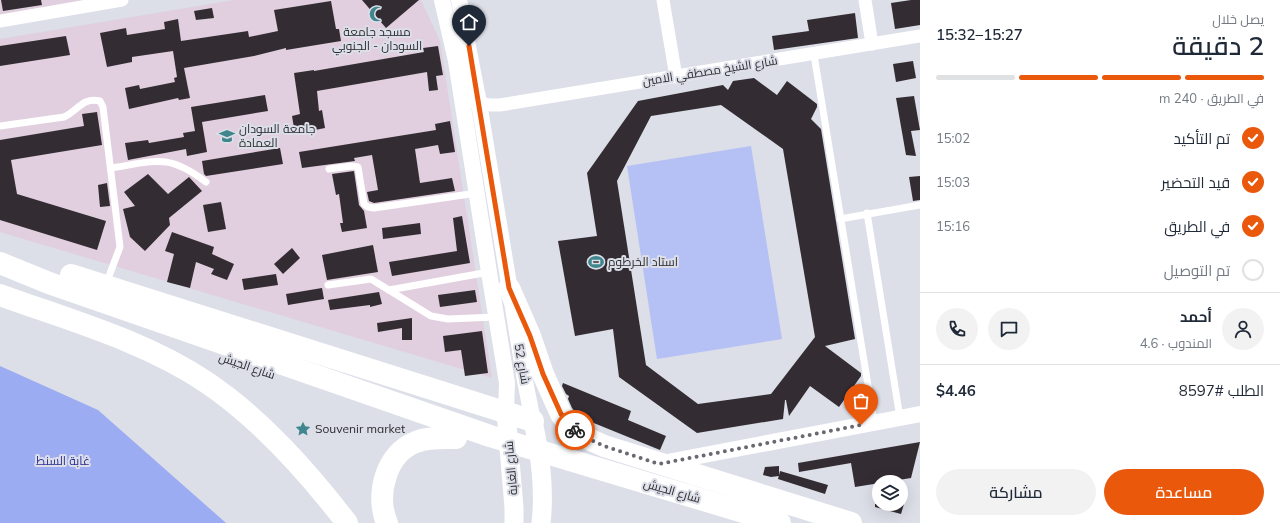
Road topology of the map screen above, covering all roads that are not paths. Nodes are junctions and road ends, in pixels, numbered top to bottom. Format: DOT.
graph roads {
  1 [pos="122,0"];
  2 [pos="442,0"];
  3 [pos="459,0"];
  4 [pos="663,0"];
  5 [pos="865,0"];
  6 [pos="0,21"];
  7 [pos="920,36"];
  8 [pos="872,44"];
  9 [pos="814,55"];
  10 [pos="676,77"];
  11 [pos="461,96"];
  12 [pos="479,103"];
  13 [pos="0,126"];
  14 [pos="111,168"];
  15 [pos="329,169"];
  16 [pos="206,182"];
  17 [pos="477,193"];
  18 [pos="920,204"];
  19 [pos="867,213"];
  20 [pos="840,219"];
  21 [pos="0,258"];
  22 [pos="0,263"];
  23 [pos="490,272"];
  24 [pos="0,279"];
  25 [pos="328,285"];
  26 [pos="106,286"];
  27 [pos="509,288"];
  28 [pos="389,290"];
  29 [pos="0,295"];
  30 [pos="496,317"];
  31 [pos="506,412"];
  32 [pos="920,414"];
  33 [pos="900,418"];
  34 [pos="533,421"];
  35 [pos="874,422"];
  36 [pos="456,438"];
  37 [pos="492,444"];
  38 [pos="659,464"];
  39 [pos="564,467"];
  40 [pos="347,523"];
  41 [pos="387,523"];
  42 [pos="514,523"];
  43 [pos="541,523"];
  44 [pos="732,523"];
  45 [pos="780,523"];
  46 [pos="850,523"];
  1 -- 6 [label="street"];
  2 -- 11 [label="street, شارع 52"];
  3 -- 12 [label="street, شارع 52"];
  4 -- 10 [label="street"];
  5 -- 8 [label="street"];
  7 -- 8 [label="street, شارع الشيخ مصطفي الامين"];
  8 -- 9 [label="street, شارع الشيخ مصطفي الامين"];
  9 -- 10 [label="street, شارع الشيخ مصطفي الامين"];
  9 -- 20 [label="lane"];
  10 -- 12 [label="street, شارع الشيخ مصطفي الامين"];
  11 -- 12 [label="street, شارع الشيخ مصطفي الامين"];
  11 -- 17 [label="street, شارع 52"];
  12 -- 27 [label="street, شارع 52"];
  13 -- 14 [label="lane"];
  14 -- 16 [label="lane"];
  14 -- 26 [label="lane"];
  15 -- 17 [label="lane"];
  17 -- 23 [label="street, شارع 52"];
  18 -- 19 [label="lane"];
  19 -- 20 [label="lane"];
  19 -- 33 [label="lane"];
  20 -- 35 [label="lane"];
  21 -- 26 [label="highway"];
  22 -- 37 [label="highway, شارع الجيش"];
  23 -- 28 [label="lane"];
  23 -- 30 [label="street, شارع 52"];
  24 -- 36 [label="highway, شارع الجيش"];
  25 -- 28 [label="lane"];
  26 -- 31 [label="highway"];
  27 -- 34 [label="street, شارع 52"];
  27 -- 38 [label="highway"];
  28 -- 30 [label="lane"];
  29 -- 40 [label="highway"];
  30 -- 31 [label="street, شارع 52"];
  31 -- 34 [label="highway"];
  31 -- 42 [label="main road, شارع الغابة"];
  32 -- 33 [label="street"];
  33 -- 35 [label="street"];
  34 -- 43 [label="main road"];
  35 -- 38 [label="street"];
  36 -- 37 [label="highway, شارع الجيش"];
  36 -- 41 [label="highway"];
  37 -- 39 [label="highway"];
  38 -- 46 [label="highway"];
  39 -- 44 [label="highway, شارع الجيش"];
  39 -- 45 [label="highway, شارع الجيش"];
}
